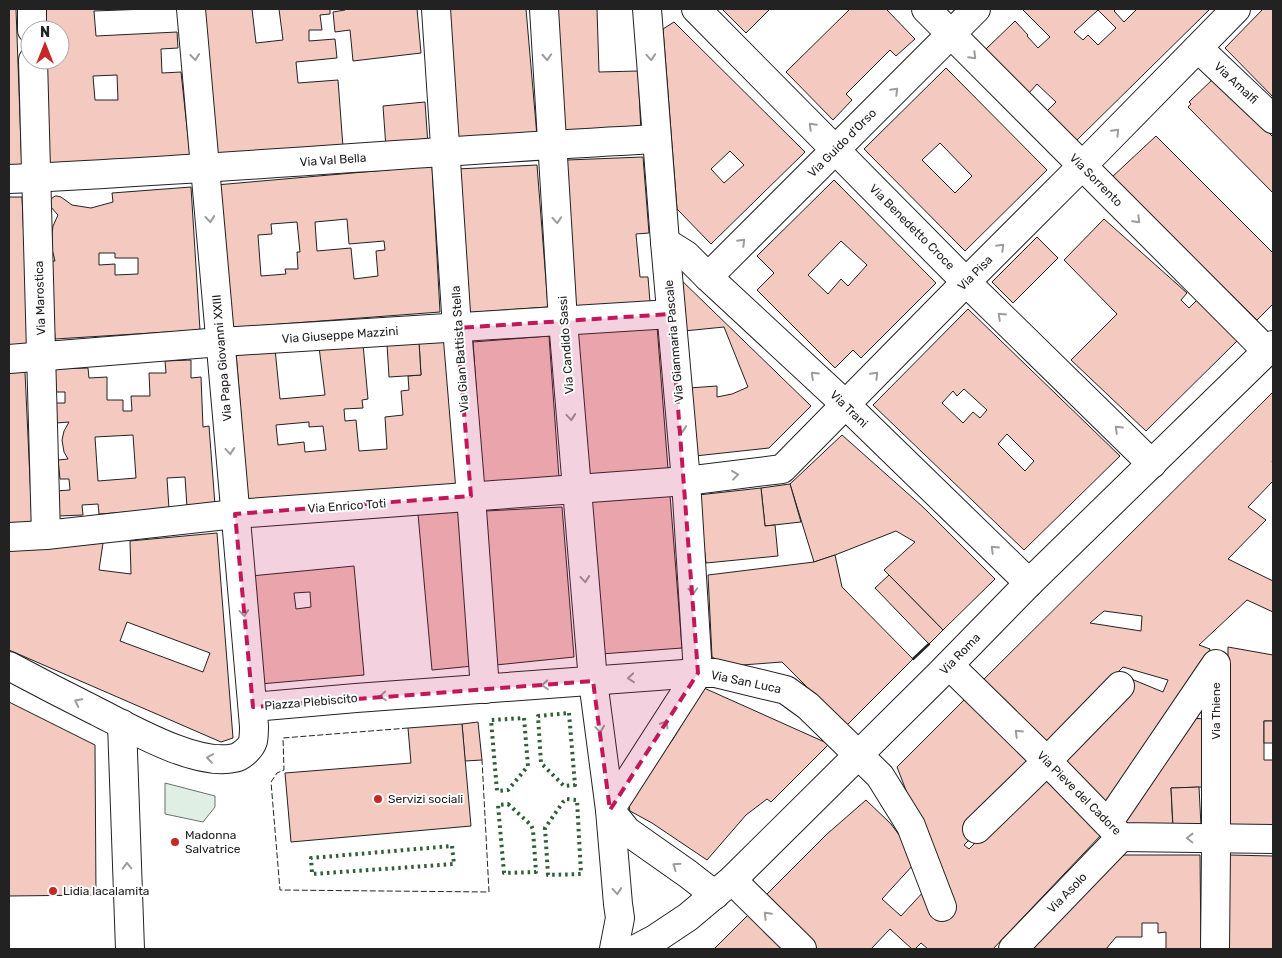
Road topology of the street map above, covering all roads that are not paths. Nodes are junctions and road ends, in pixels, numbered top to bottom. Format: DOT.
graph roads {
  1 [pos="191,9"];
  2 [pos="436,9"];
  3 [pos="544,9"];
  4 [pos="647,9"];
  5 [pos="696,9"];
  6 [pos="926,9"];
  7 [pos="976,9"];
  8 [pos="1236,9"];
  9 [pos="952,34"];
  10 [pos="1198,48"];
  11 [pos="33,70"];
  12 [pos="1273,119"];
  13 [pos="657,139"];
  14 [pos="552,144"];
  15 [pos="835,150"];
  16 [pos="446,152"];
  17 [pos="1082,166"];
  18 [pos="206,169"];
  19 [pos="36,178"];
  20 [pos="9,180"];
  21 [pos="665,242"];
  22 [pos="708,277"];
  23 [pos="966,282"];
  24 [pos="671,314"];
  25 [pos="563,320"];
  26 [pos="458,328"];
  27 [pos="220,342"];
  28 [pos="1270,348"];
  29 [pos="42,357"];
  30 [pos="9,359"];
  31 [pos="846,405"];
  32 [pos="1152,464"];
  33 [pos="686,481"];
  34 [pos="577,489"];
  35 [pos="471,496"];
  36 [pos="235,514"];
  37 [pos="46,535"];
  38 [pos="9,537"];
  39 [pos="1029,583"];
  40 [pos="949,665"];
  41 [pos="9,666"];
  42 [pos="698,673"];
  43 [pos="593,681"];
  44 [pos="1120,686"];
  45 [pos="485,689"];
  46 [pos="253,707"];
  47 [pos="122,724"];
  48 [pos="859,755"];
  49 [pos="1047,761"];
  50 [pos="610,810"];
  51 [pos="976,829"];
  52 [pos="1114,830"];
  53 [pos="1216,839"];
  54 [pos="1273,839"];
  55 [pos="723,887"];
  56 [pos="942,907"];
  57 [pos="130,949"];
  58 [pos="614,949"];
  59 [pos="636,949"];
  60 [pos="802,949"];
  61 [pos="1013,949"];
  62 [pos="1215,949"];
  1 -- 18 [label="street, Via Papa Giovanni XXIII, one-way"];
  2 -- 16 [label="street, Via Gian Battista Stella"];
  3 -- 14 [label="street, Via Candido Sassi, one-way"];
  4 -- 13 [label="street, Via Gianmaria Pascale, one-way"];
  15 -- 5 [label="street, Via Benedetto Croce, one-way"];
  6 -- 9 [label="street, Via Sorrento"];
  7 -- 9 [label="street, Via Guido d'Orso"];
  8 -- 10 [label="street, Via Pisa"];
  15 -- 9 [label="street, Via Guido d'Orso, one-way"];
  9 -- 17 [label="street, Via Sorrento, one-way"];
  10 -- 12 [label="street, Via Amalfi"];
  17 -- 10 [label="street, Via Pisa, one-way"];
  11 -- 19 [label="street, Via Marostica"];
  13 -- 14 [label="street, Via Val Bella"];
  13 -- 21 [label="street, Via Gianmaria Pascale"];
  14 -- 16 [label="street, Via Val Bella"];
  14 -- 25 [label="street, Via Candido Sassi, one-way"];
  22 -- 15 [label="street, Via Guido d'Orso, one-way"];
  15 -- 23 [label="street, Via Benedetto Croce"];
  16 -- 18 [label="street, Via Val Bella"];
  16 -- 26 [label="street, Via Gian Battista Stella"];
  23 -- 17 [label="street, Via Pisa, one-way"];
  17 -- 28 [label="street, Via Sorrento, one-way"];
  18 -- 19 [label="street, Via Val Bella"];
  18 -- 27 [label="street, Via Papa Giovanni XXIII, one-way"];
  19 -- 20 [label="street, Via Val Bella"];
  19 -- 29 [label="street, Via Marostica"];
  21 -- 22 [label="street, Via Trani"];
  21 -- 24 [label="street, Via Gianmaria Pascale"];
  31 -- 22 [label="street, Via Trani, one-way"];
  31 -- 23 [label="street, Via Pisa, one-way"];
  32 -- 23 [label="street, Via Benedetto Croce, one-way"];
  24 -- 25 [label="street, Via Giuseppe Mazzini"];
  24 -- 33 [label="street, Via Gianmaria Pascale, one-way"];
  25 -- 26 [label="street, Via Giuseppe Mazzini"];
  25 -- 34 [label="street, Via Candido Sassi, one-way"];
  26 -- 27 [label="street, Via Giuseppe Mazzini"];
  26 -- 35 [label="street, Via Gian Battista Stella"];
  27 -- 29 [label="street, Via Giuseppe Mazzini"];
  27 -- 36 [label="street, Via Papa Giovanni XXIII, one-way"];
  28 -- 32 [label="street, Via Roma"];
  29 -- 30 [label="street, Via Giuseppe Mazzini"];
  29 -- 37 [label="street, Via Marostica"];
  33 -- 31 [label="street, Via Pisa, one-way"];
  39 -- 31 [label="street, Via Trani, one-way"];
  32 -- 39 [label="street, Via Roma"];
  33 -- 34 [label="street, Via Enrico Toti"];
  33 -- 42 [label="street, Via Gianmaria Pascale, one-way"];
  34 -- 35 [label="street, Via Enrico Toti"];
  34 -- 43 [label="street, Via Candido Sassi, one-way"];
  35 -- 36 [label="street, Via Enrico Toti"];
  35 -- 45 [label="street, Via Gian Battista Stella"];
  36 -- 37 [label="street, Via Enrico Toti"];
  36 -- 46 [label="street, Via Papa Giovanni XXIII, one-way"];
  37 -- 38 [label="street, Via Enrico Toti"];
  39 -- 40 [label="street, Via Roma"];
  40 -- 48 [label="street, Via Roma"];
  49 -- 40 [label="street, Via Pieve del Cadore, one-way"];
  47 -- 41 [label="street, one-way"];
  42 -- 43 [label="street, Piazza Plebiscito, one-way"];
  42 -- 48 [label="street, Via San Luca"];
  50 -- 42 [label="street, one-way"];
  43 -- 45 [label="street, Piazza Plebiscito, one-way"];
  43 -- 50 [label="street, one-way"];
  44 -- 49 [label="street"];
  45 -- 46 [label="street, Piazza Plebiscito, one-way"];
  46 -- 47 [label="street, Piazza Plebiscito, one-way"];
  57 -- 47 [label="street, one-way"];
  48 -- 55 [label="street, Via Roma"];
  48 -- 56 [label="street, Via San Luca"];
  49 -- 51 [label="street"];
  49 -- 52 [label="street, Via Pieve del Cadore"];
  55 -- 50 [label="street, one-way"];
  50 -- 58 [label="street, one-way"];
  53 -- 52 [label="street, Via Pieve del Cadore, one-way"];
  52 -- 53 [label="street, Via Thiene"];
  52 -- 61 [label="street, Via Asolo"];
  53 -- 54 [label="street, Via Pieve del Cadore"];
  53 -- 62 [label="street, Via Thiene"];
  55 -- 59 [label="street, Via Roma"];
  60 -- 55 [label="street, one-way"];
}
